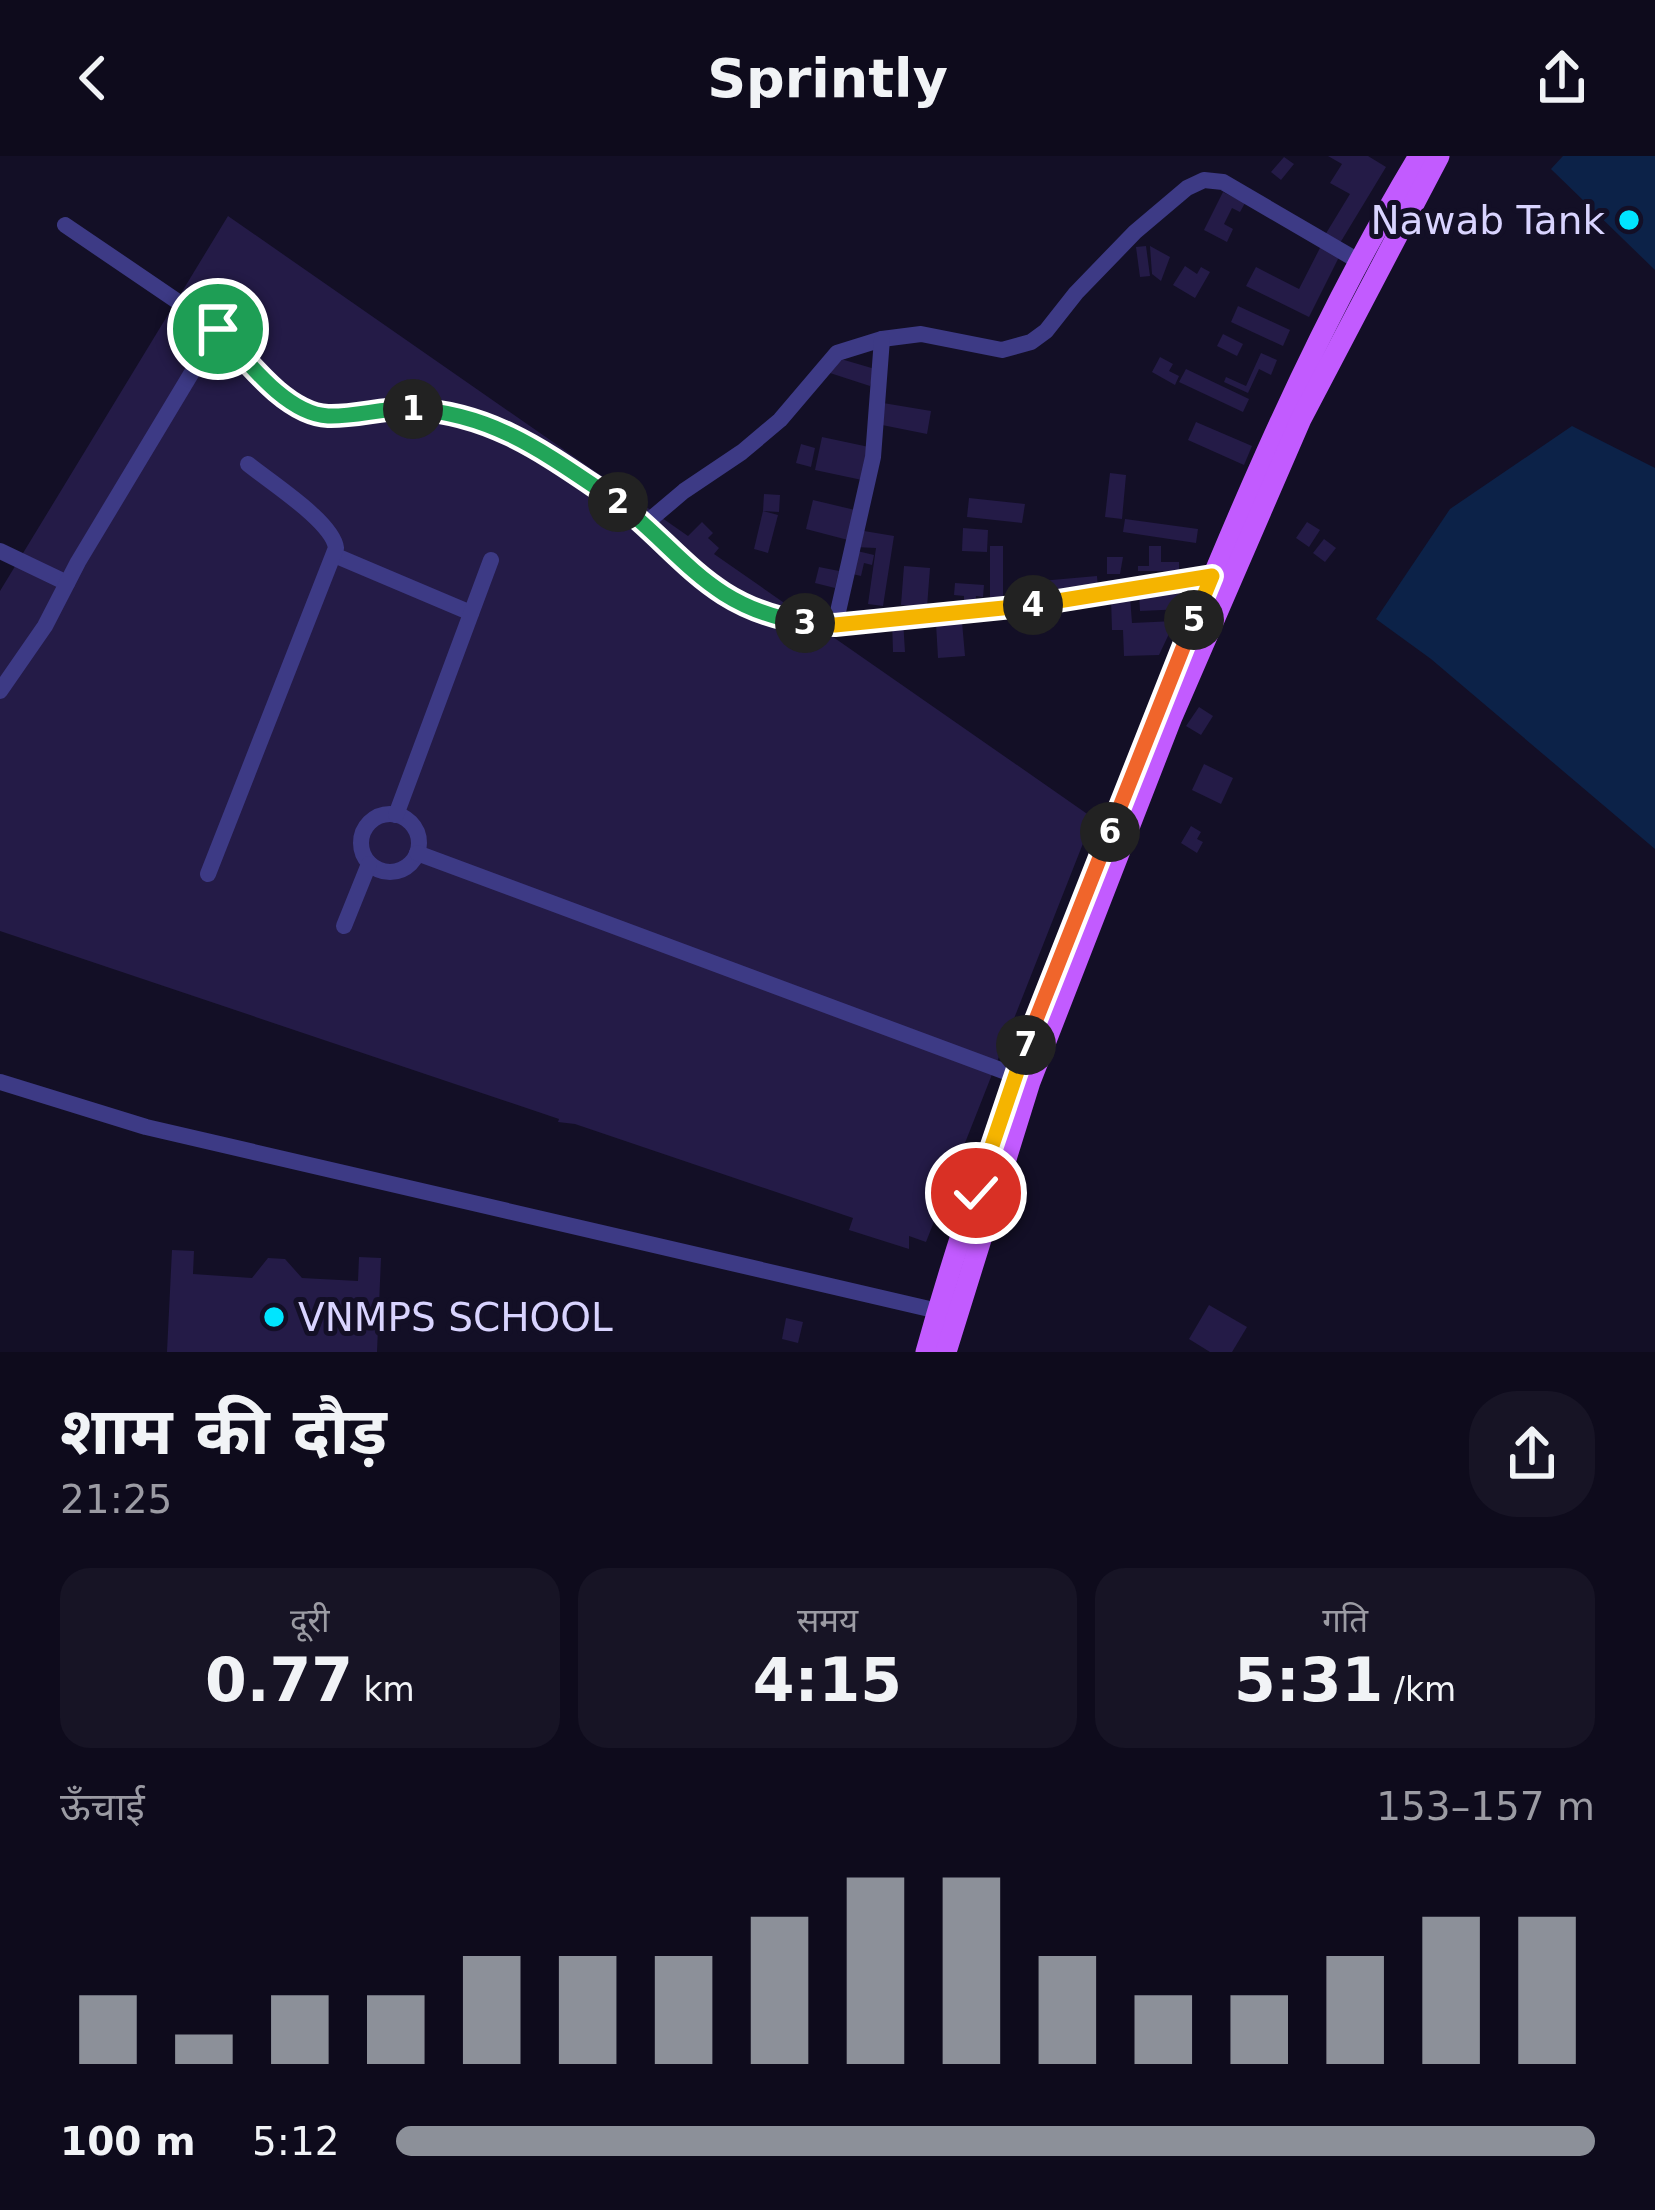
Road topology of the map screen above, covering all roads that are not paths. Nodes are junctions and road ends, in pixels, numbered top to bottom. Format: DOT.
graph roads {
  1 [pos="1419,156"];
  2 [pos="1439,156"];
  3 [pos="65,225"];
  4 [pos="1360,262"];
  5 [pos="218,329"];
  6 [pos="882,339"];
  7 [pos="248,464"];
  8 [pos="645,524"];
  9 [pos="0,550"];
  10 [pos="334,555"];
  11 [pos="491,560"];
  12 [pos="1221,571"];
  13 [pos="67,583"];
  14 [pos="472,613"];
  15 [pos="835,625"];
  16 [pos="0,691"];
  17 [pos="395,815"];
  18 [pos="417,854"];
  19 [pos="370,864"];
  20 [pos="208,874"];
  21 [pos="344,926"];
  22 [pos="1014,1076"];
  23 [pos="0,1082"];
  24 [pos="938,1311"];
  25 [pos="926,1352"];
  26 [pos="946,1352"];
  1 -- 4 [label="main road"];
  2 -- 12 [label="main road"];
  3 -- 5 [label="street"];
  4 -- 6 [label="street"];
  4 -- 12 [label="main road"];
  5 -- 8 [label="street"];
  5 -- 13 [label="street"];
  6 -- 8 [label="street"];
  6 -- 15 [label="street"];
  7 -- 10 [label="street"];
  8 -- 15 [label="street"];
  9 -- 13 [label="street"];
  10 -- 14 [label="street"];
  10 -- 20 [label="street"];
  11 -- 14 [label="street"];
  12 -- 15 [label="street"];
  12 -- 22 [label="main road"];
  12 -- 26 [label="main road"];
  13 -- 16 [label="street"];
  14 -- 17 [label="street"];
  17 -- 18 [label="street"];
  17 -- 19 [label="street"];
  18 -- 19 [label="street"];
  18 -- 22 [label="street"];
  19 -- 21 [label="street"];
  22 -- 24 [label="main road"];
  23 -- 24 [label="street"];
  24 -- 25 [label="main road"];
}
